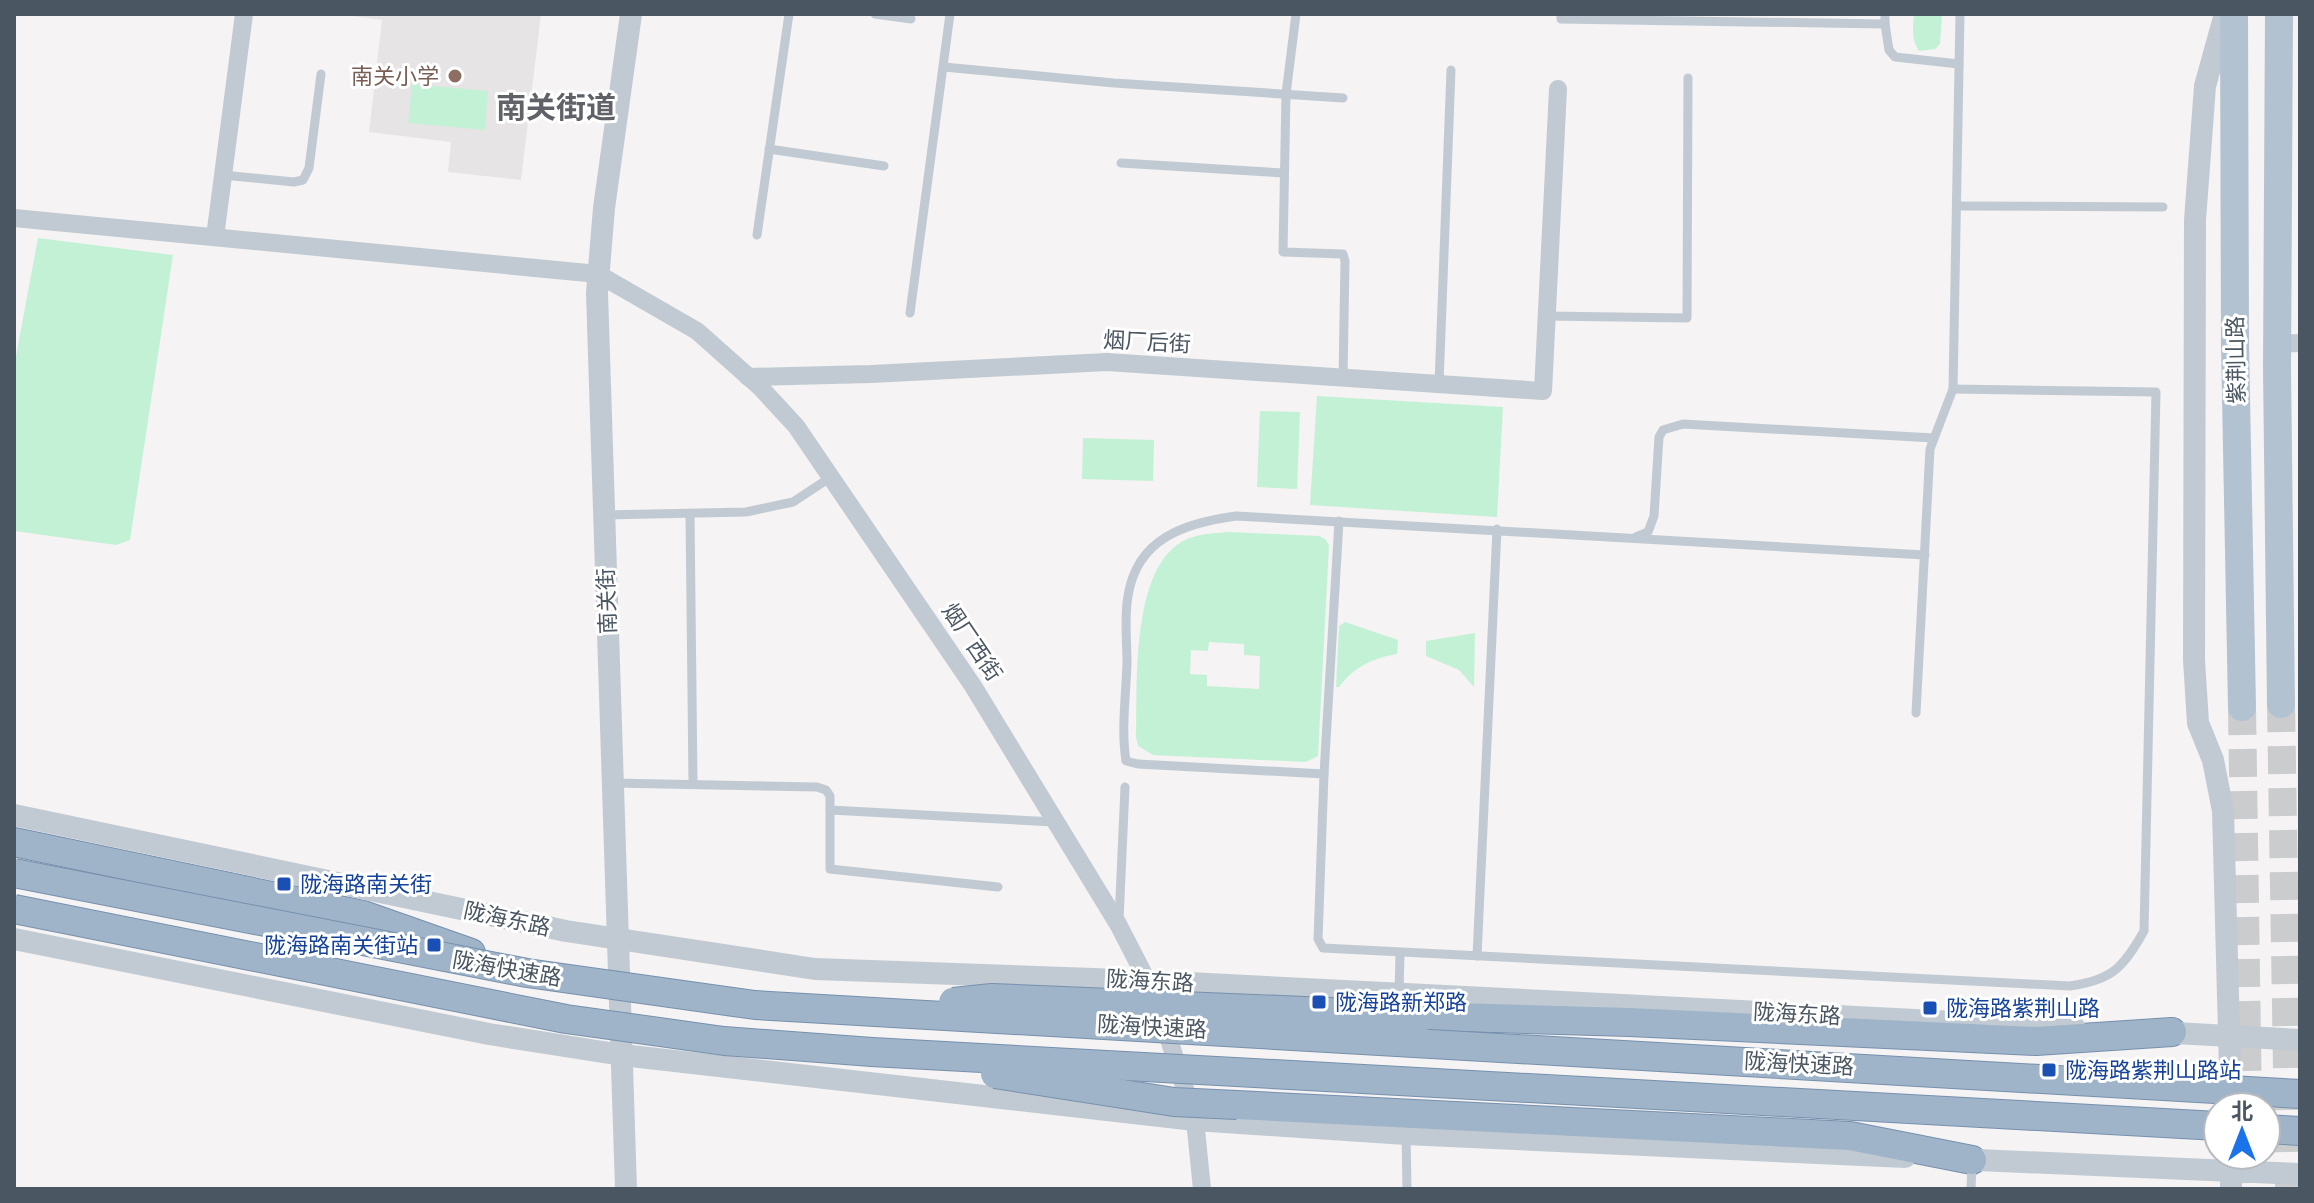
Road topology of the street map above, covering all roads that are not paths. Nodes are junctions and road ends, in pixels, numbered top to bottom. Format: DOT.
graph roads {
  1 [pos="244,14"];
  2 [pos="631,14"];
  3 [pos="789,14"];
  4 [pos="875,14"];
  5 [pos="950,14"];
  6 [pos="1296,14"];
  7 [pos="1561,14"];
  8 [pos="1960,14"];
  9 [pos="2225,14"];
  10 [pos="2234,14"];
  11 [pos="2279,14"];
  12 [pos="911,19"];
  13 [pos="1885,19"];
  14 [pos="1959,64"];
  15 [pos="944,67"];
  16 [pos="1451,70"];
  17 [pos="321,74"];
  18 [pos="1688,78"];
  19 [pos="1558,89"];
  20 [pos="1286,94"];
  21 [pos="1343,98"];
  22 [pos="769,149"];
  23 [pos="1121,163"];
  24 [pos="884,166"];
  25 [pos="1284,173"];
  26 [pos="223,175"];
  27 [pos="1957,206"];
  28 [pos="2163,207"];
  29 [pos="14,218"];
  30 [pos="757,235"];
  31 [pos="215,237"];
  32 [pos="598,274"];
  33 [pos="910,313"];
  34 [pos="1547,316"];
  35 [pos="2288,343"];
  36 [pos="748,377"];
  37 [pos="1343,378"];
  38 [pos="1439,384"];
  39 [pos="1953,389"];
  40 [pos="1934,438"];
  41 [pos="831,477"];
  42 [pos="690,514"];
  43 [pos="604,515"];
  44 [pos="1339,521"];
  45 [pos="1497,529"];
  46 [pos="1633,539"];
  47 [pos="1925,555"];
  48 [pos="2281,704"];
  49 [pos="2242,707"];
  50 [pos="1916,713"];
  51 [pos="1324,774"];
  52 [pos="613,783"];
  53 [pos="693,783"];
  54 [pos="1125,787"];
  55 [pos="830,810"];
  56 [pos="14,815"];
  57 [pos="1057,823"];
  58 [pos="14,842"];
  59 [pos="14,873"];
  60 [pos="998,887"];
  61 [pos="14,909"];
  62 [pos="1118,924"];
  63 [pos="14,939"];
  64 [pos="618,940"];
  65 [pos="1400,953"];
  66 [pos="1477,956"];
  67 [pos="527,973"];
  68 [pos="1149,981"];
  69 [pos="1400,994"];
  70 [pos="875,1011"];
  71 [pos="2172,1032"];
  72 [pos="2231,1036"];
  73 [pos="2300,1040"];
  74 [pos="872,1052"];
  75 [pos="622,1055"];
  76 [pos="2231,1091"];
  77 [pos="2300,1094"];
  78 [pos="1195,1120"];
  79 [pos="2202,1125"];
  80 [pos="1406,1134"];
  81 [pos="1972,1160"];
  82 [pos="2231,1172"];
  83 [pos="2300,1174"];
  84 [pos="626,1189"];
  85 [pos="1202,1189"];
  86 [pos="1407,1189"];
  87 [pos="1971,1189"];
  1 -- 26 [label="street"];
  2 -- 32 [label="street, 南关街"];
  3 -- 22 [label="lane"];
  4 -- 12 [label="lane"];
  5 -- 15 [label="lane"];
  6 -- 20 [label="lane"];
  7 -- 13 [label="lane"];
  8 -- 14 [label="lane"];
  9 -- 72 [label="street"];
  10 -- 49 [label="main road, 紫荆山路"];
  11 -- 35 [label="main road, 紫荆山路"];
  13 -- 14 [label="lane"];
  14 -- 27 [label="lane"];
  15 -- 20 [label="lane"];
  15 -- 33 [label="lane"];
  16 -- 38 [label="lane"];
  17 -- 26 [label="lane"];
  18 -- 34 [label="lane"];
  19 -- 34 [label="street"];
  20 -- 21 [label="lane"];
  20 -- 25 [label="lane"];
  22 -- 24 [label="lane"];
  22 -- 30 [label="lane"];
  23 -- 25 [label="lane"];
  25 -- 37 [label="lane"];
  26 -- 31 [label="street"];
  27 -- 28 [label="lane"];
  27 -- 39 [label="lane"];
  29 -- 31 [label="street"];
  31 -- 32 [label="street"];
  32 -- 36 [label="street, 烟厂西街"];
  32 -- 43 [label="street, 南关街"];
  34 -- 38 [label="street, 烟厂后街"];
  35 -- 48 [label="main road, 紫荆山路"];
  36 -- 37 [label="street, 烟厂后街"];
  36 -- 41 [label="street, 烟厂西街"];
  37 -- 38 [label="street, 烟厂后街"];
  39 -- 40 [label="lane"];
  39 -- 66 [label="lane"];
  40 -- 46 [label="lane"];
  40 -- 47 [label="lane"];
  41 -- 42 [label="lane"];
  41 -- 57 [label="street, 烟厂西街"];
  42 -- 43 [label="lane"];
  42 -- 53 [label="lane"];
  43 -- 52 [label="street, 南关街"];
  44 -- 45 [label="lane"];
  44 -- 51 [label="lane"];
  44 -- 51 [label="lane"];
  45 -- 46 [label="lane"];
  45 -- 66 [label="lane"];
  46 -- 47 [label="lane"];
  47 -- 50 [label="lane"];
  51 -- 65 [label="lane"];
  52 -- 53 [label="lane"];
  52 -- 64 [label="street, 南关街"];
  53 -- 55 [label="lane"];
  54 -- 62 [label="lane"];
  55 -- 57 [label="lane"];
  55 -- 60 [label="lane"];
  56 -- 64 [label="street, 陇海东路"];
  57 -- 62 [label="street, 烟厂西街"];
  58 -- 67 [label="highway, bridge"];
  59 -- 67 [label="highway, 陇海快速路, bridge"];
  61 -- 74 [label="highway, 陇海快速路, bridge"];
  62 -- 68 [label="street, 烟厂西街"];
  63 -- 75 [label="street"];
  64 -- 68 [label="street, 陇海东路"];
  64 -- 75 [label="street, 南关街"];
  65 -- 66 [label="lane"];
  65 -- 69 [label="lane"];
  67 -- 70 [label="highway, 陇海快速路, bridge"];
  68 -- 69 [label="street, 陇海东路"];
  68 -- 78 [label="street, 烟厂西街"];
  69 -- 71 [label="street, 陇海东路"];
  70 -- 71 [label="highway, bridge"];
  70 -- 77 [label="highway, 陇海快速路, bridge"];
  71 -- 72 [label="street, 陇海东路"];
  72 -- 73 [label="street, 陇海东路"];
  72 -- 76 [label="street"];
  74 -- 79 [label="highway, 陇海快速路, bridge"];
  74 -- 81 [label="highway, bridge"];
  75 -- 78 [label="street"];
  75 -- 84 [label="street, 南关街"];
  78 -- 80 [label="street"];
  78 -- 85 [label="street, 烟厂西街"];
  80 -- 81 [label="street"];
  80 -- 86 [label="lane"];
  81 -- 82 [label="street"];
  81 -- 87 [label="lane"];
  82 -- 83 [label="street"];
}
